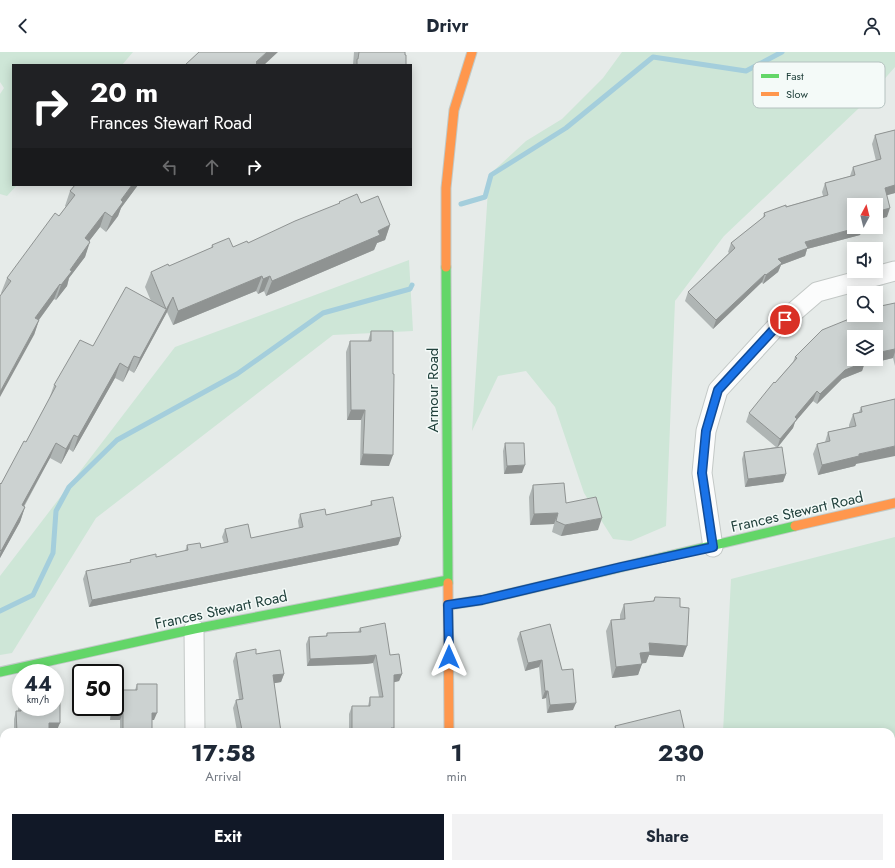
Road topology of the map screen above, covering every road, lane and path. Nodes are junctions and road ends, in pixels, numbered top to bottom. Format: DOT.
graph roads {
  1 [pos="472,52"];
  2 [pos="895,271"];
  3 [pos="895,503"];
  4 [pos="713,547"];
  5 [pos="448,580"];
  6 [pos="448,605"];
  7 [pos="194,629"];
  8 [pos="0,672"];
  9 [pos="195,728"];
  10 [pos="449,728"];
  1 -- 5 [label="street, Armour Road"];
  2 -- 4 [label="street"];
  3 -- 4 [label="street, Frances Stewart Road"];
  4 -- 6 [label="street, Frances Stewart Road"];
  5 -- 6 [label="street, Armour Road"];
  5 -- 7 [label="street, Frances Stewart Road"];
  6 -- 10 [label="street, Armour Road"];
  7 -- 8 [label="street, Frances Stewart Road"];
  7 -- 9 [label="street"];
}
